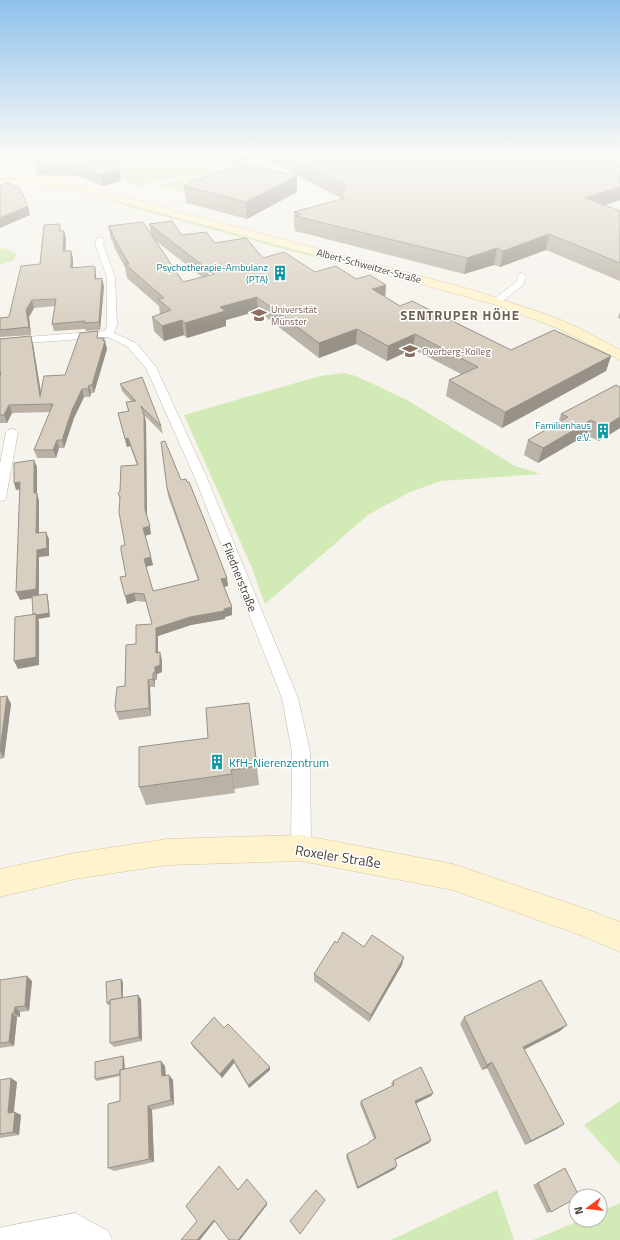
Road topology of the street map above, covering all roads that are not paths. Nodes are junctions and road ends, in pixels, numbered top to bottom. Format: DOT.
graph roads {
  1 [pos="157,213"];
  2 [pos="100,240"];
  3 [pos="522,276"];
  4 [pos="492,305"];
  5 [pos="109,334"];
  6 [pos="0,342"];
  7 [pos="620,356"];
  8 [pos="12,432"];
  9 [pos="0,496"];
  10 [pos="301,848"];
  11 [pos="0,884"];
  12 [pos="620,937"];
  13 [pos="2,1240"];
  14 [pos="99,1240"];
  1 -- 4 [label="street, Albert-Schweitzer-Straße"];
  2 -- 5 [label="street"];
  3 -- 4 [label="street"];
  4 -- 7 [label="street, Albert-Schweitzer-Straße"];
  5 -- 6 [label="street"];
  5 -- 10 [label="street, Fliednerstraße"];
  8 -- 9 [label="street"];
  10 -- 11 [label="street, Roxeler Straße"];
  10 -- 12 [label="street, Roxeler Straße"];
  13 -- 14 [label="street"];
}
